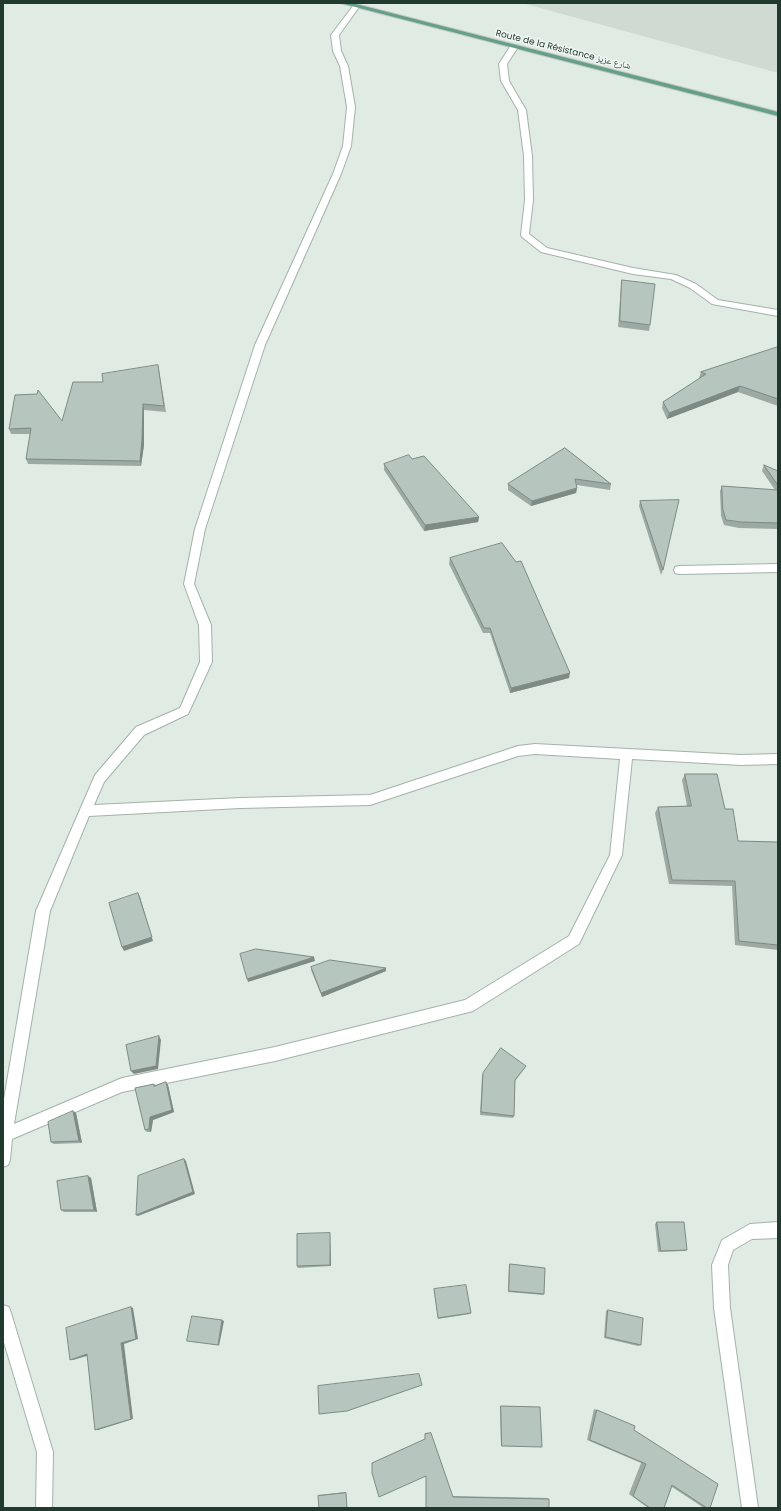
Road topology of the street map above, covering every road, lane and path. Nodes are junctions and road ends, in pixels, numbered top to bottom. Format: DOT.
graph roads {
  1 [pos="344,3"];
  2 [pos="355,7"];
  3 [pos="514,47"];
  4 [pos="778,114"];
  5 [pos="778,313"];
  6 [pos="778,568"];
  7 [pos="679,570"];
  8 [pos="627,754"];
  9 [pos="778,759"];
  10 [pos="85,811"];
  11 [pos="5,1135"];
  12 [pos="3,1160"];
  13 [pos="778,1230"];
  14 [pos="3,1313"];
  15 [pos="44,1508"];
  16 [pos="750,1508"];
  1 -- 2 [label="main road, Route de la Résistance شارع عزيز"];
  2 -- 3 [label="main road, Route de la Résistance شارع عزيز"];
  2 -- 10 [label="street"];
  3 -- 4 [label="main road, Route de la Résistance شارع عزيز"];
  3 -- 5 [label="street"];
  6 -- 7 [label="street"];
  8 -- 9 [label="street"];
  8 -- 10 [label="street"];
  8 -- 11 [label="street"];
  10 -- 11 [label="street"];
  11 -- 12 [label="street"];
  13 -- 16 [label="street"];
  14 -- 15 [label="street"];
}
